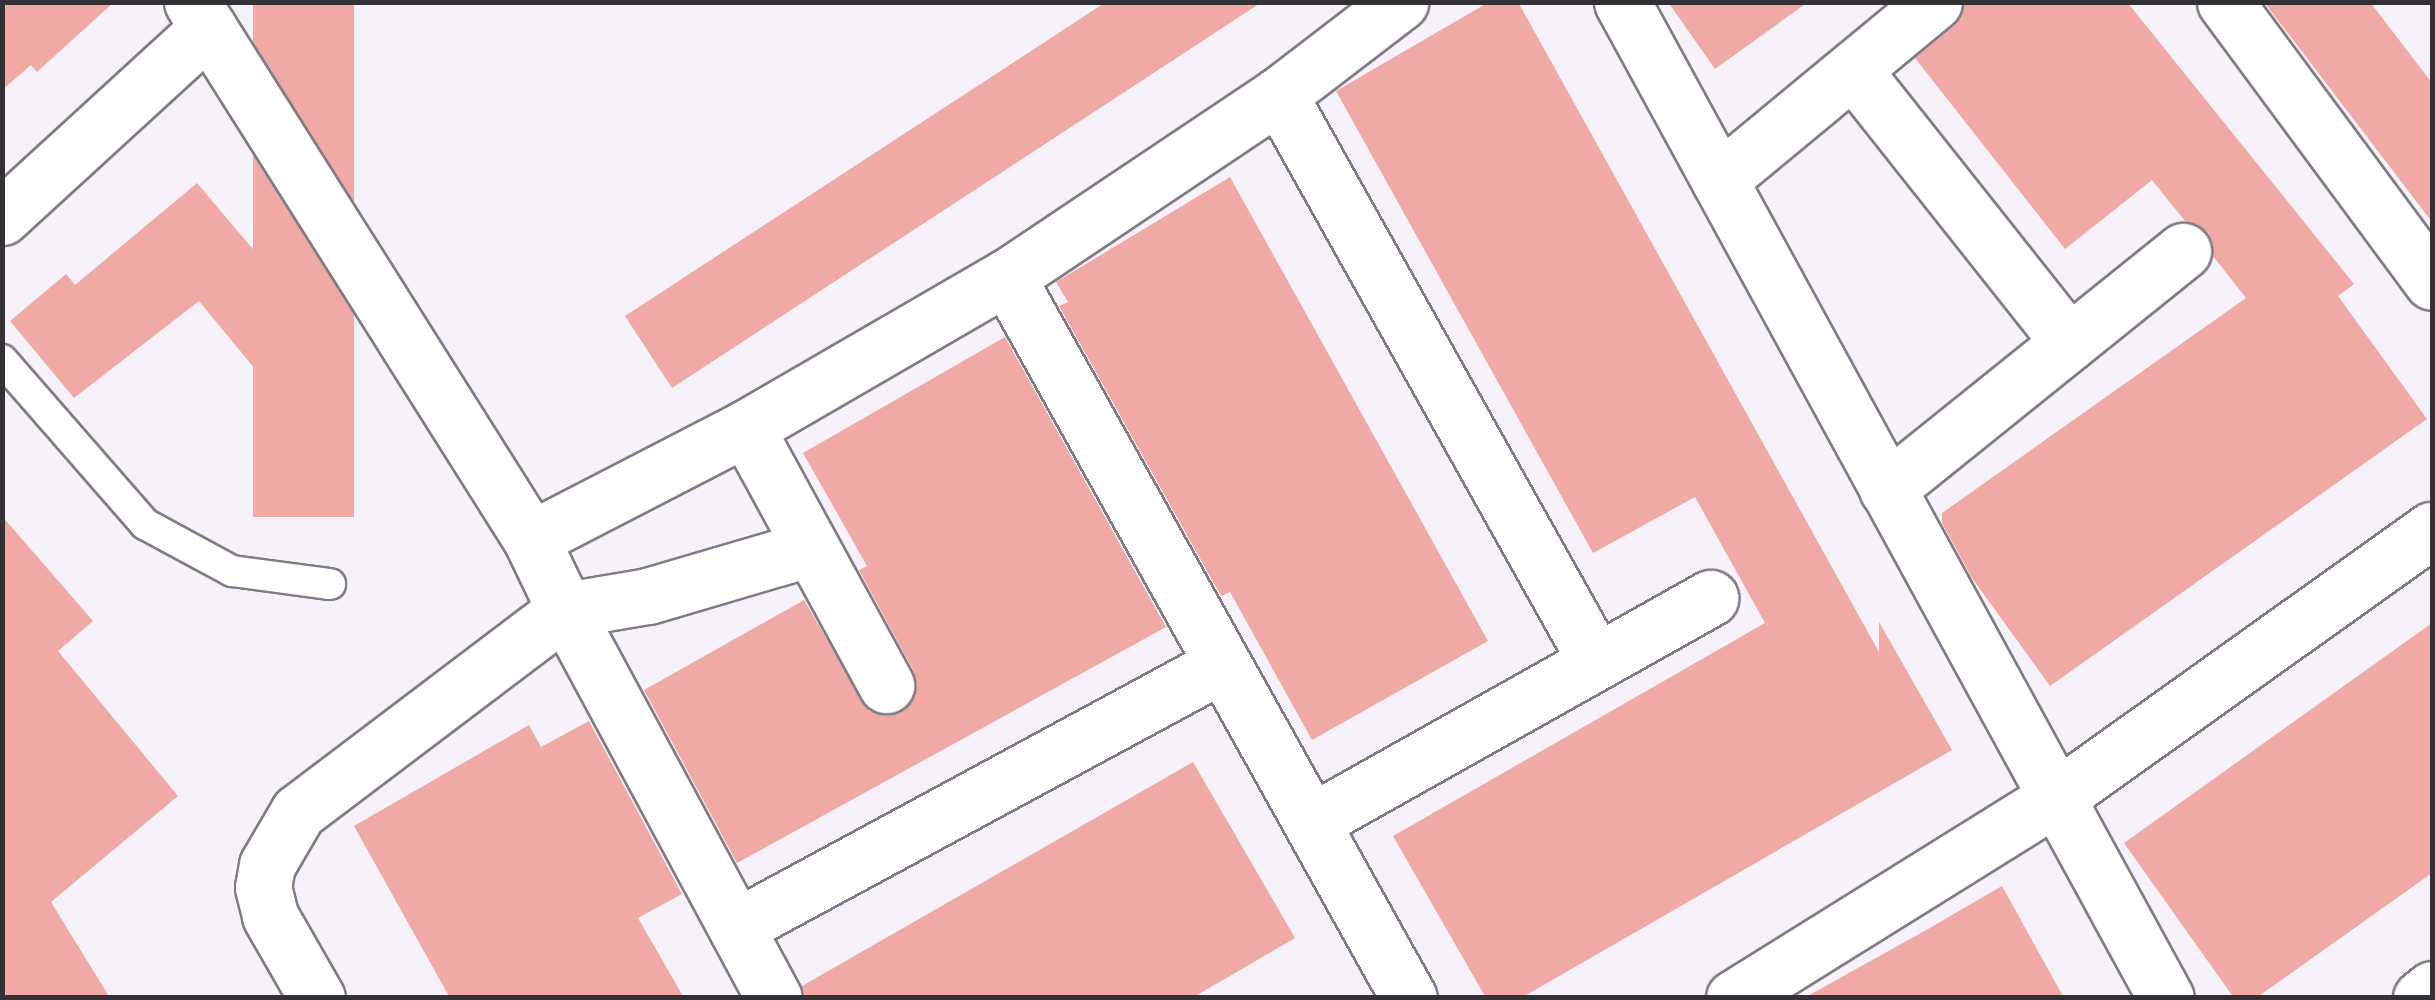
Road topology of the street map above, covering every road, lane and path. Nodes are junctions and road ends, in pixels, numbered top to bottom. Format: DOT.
graph roads {
  1 [pos="1400,2"];
  2 [pos="1622,2"];
  3 [pos="1934,2"];
  4 [pos="2225,2"];
  5 [pos="200,15"];
  6 [pos="1853,70"];
  7 [pos="1279,95"];
  8 [pos="1719,180"];
  9 [pos="2,218"];
  10 [pos="2183,252"];
  11 [pos="1007,276"];
  12 [pos="2432,282"];
  13 [pos="2070,342"];
  14 [pos="2,360"];
  15 [pos="746,428"];
  16 [pos="1887,489"];
  17 [pos="2432,530"];
  18 [pos="531,539"];
  19 [pos="812,548"];
  20 [pos="330,584"];
  21 [pos="1710,598"];
  22 [pos="565,610"];
  23 [pos="1596,661"];
  24 [pos="1223,664"];
  25 [pos="886,684"];
  26 [pos="2057,797"];
  27 [pos="1310,822"];
  28 [pos="736,927"];
  29 [pos="2432,989"];
  30 [pos="1387,990"];
  31 [pos="1742,996"];
  32 [pos="317,998"];
  33 [pos="774,998"];
  34 [pos="2166,998"];
  35 [pos="2421,998"];
  1 -- 7 [label="street"];
  2 -- 8 [label="street"];
  3 -- 6 [label="street"];
  4 -- 12 [label="street"];
  5 -- 9 [label="street"];
  5 -- 18 [label="street"];
  6 -- 8 [label="street"];
  6 -- 13 [label="street"];
  7 -- 11 [label="street"];
  7 -- 23 [label="street"];
  8 -- 16 [label="street"];
  10 -- 13 [label="street"];
  11 -- 15 [label="street"];
  11 -- 24 [label="street"];
  13 -- 16 [label="street"];
  14 -- 20 [label="lane"];
  15 -- 18 [label="street"];
  15 -- 19 [label="street"];
  16 -- 26 [label="street"];
  17 -- 26 [label="street"];
  18 -- 22 [label="street"];
  19 -- 22 [label="street"];
  19 -- 25 [label="street"];
  21 -- 23 [label="street"];
  22 -- 28 [label="street"];
  22 -- 32 [label="street"];
  23 -- 27 [label="street"];
  24 -- 27 [label="street"];
  24 -- 28 [label="street"];
  26 -- 31 [label="street"];
  26 -- 34 [label="street"];
  27 -- 30 [label="street"];
  28 -- 33 [label="street"];
  29 -- 35 [label="street"];
}
